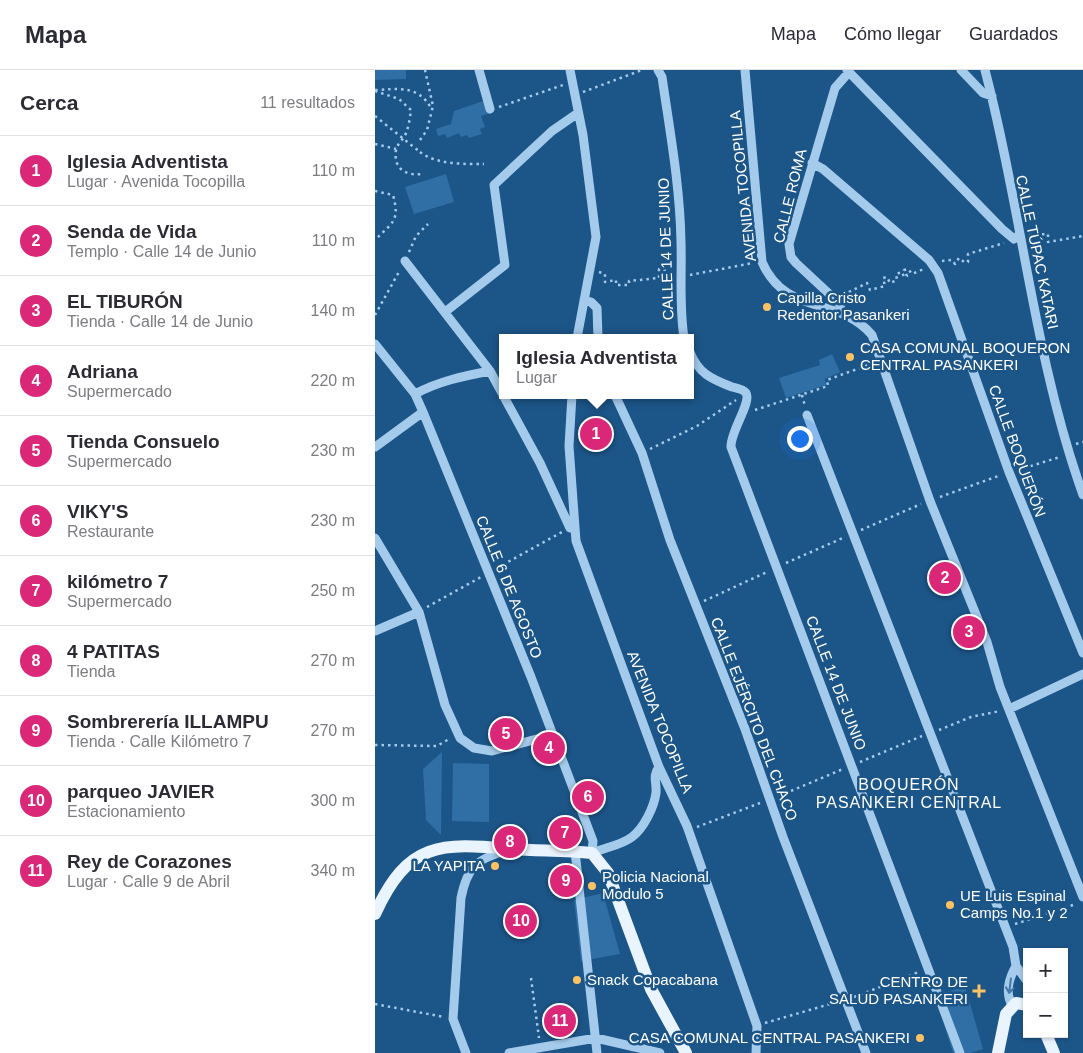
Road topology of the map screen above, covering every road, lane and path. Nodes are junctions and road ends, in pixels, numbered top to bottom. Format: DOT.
graph roads {
  1 [pos="425,70"];
  2 [pos="479,70"];
  3 [pos="569,70"];
  4 [pos="642,70"];
  5 [pos="658,70"];
  6 [pos="745,70"];
  7 [pos="961,70"];
  8 [pos="985,70"];
  9 [pos="848,71"];
  10 [pos="572,82"];
  11 [pos="375,91"];
  12 [pos="575,95"];
  13 [pos="992,96"];
  14 [pos="491,109"];
  15 [pos="432,110"];
  16 [pos="578,113"];
  17 [pos="375,116"];
  18 [pos="420,140"];
  19 [pos="375,144"];
  20 [pos="396,149"];
  21 [pos="812,163"];
  22 [pos="484,164"];
  23 [pos="422,174"];
  24 [pos="375,192"];
  25 [pos="428,224"];
  26 [pos="1083,236"];
  27 [pos="1017,237"];
  28 [pos="375,240"];
  29 [pos="405,260"];
  30 [pos="762,262"];
  31 [pos="933,265"];
  32 [pos="591,269"];
  33 [pos="680,277"];
  34 [pos="835,299"];
  35 [pos="584,300"];
  36 [pos="445,312"];
  37 [pos="841,312"];
  38 [pos="375,315"];
  39 [pos="578,334"];
  40 [pos="599,334"];
  41 [pos="684,334"];
  42 [pos="375,344"];
  43 [pos="882,360"];
  44 [pos="694,361"];
  45 [pos="490,371"];
  46 [pos="499,387"];
  47 [pos="415,394"];
  48 [pos="746,394"];
  49 [pos="506,399"];
  50 [pos="572,399"];
  51 [pos="617,399"];
  52 [pos="423,412"];
  53 [pos="741,414"];
  54 [pos="807,415"];
  55 [pos="375,447"];
  56 [pos="642,453"];
  57 [pos="1069,455"];
  58 [pos="1009,472"];
  59 [pos="1083,496"];
  60 [pos="930,501"];
  61 [pos="574,529"];
  62 [pos="854,533"];
  63 [pos="375,538"];
  64 [pos="778,567"];
  65 [pos="696,604"];
  66 [pos="419,612"];
  67 [pos="375,631"];
  68 [pos="1083,653"];
  69 [pos="1083,674"];
  70 [pos="1009,708"];
  71 [pos="457,734"];
  72 [pos="552,735"];
  73 [pos="375,745"];
  74 [pos="659,767"];
  75 [pos="513,849"];
  76 [pos="575,851"];
  77 [pos="592,853"];
  78 [pos="1083,897"];
  79 [pos="1083,902"];
  80 [pos="375,914"];
  81 [pos="1004,928"];
  82 [pos="1016,966"];
  83 [pos="1023,976"];
  84 [pos="531,978"];
  85 [pos="375,1004"];
  86 [pos="1023,1004"];
  87 [pos="1011,1006"];
  88 [pos="453,1019"];
  89 [pos="596,1038"];
  90 [pos="1048,1038"];
  91 [pos="540,1047"];
  92 [pos="466,1053"];
  93 [pos="509,1053"];
  94 [pos="597,1053"];
  95 [pos="660,1053"];
  96 [pos="686,1053"];
  97 [pos="756,1053"];
  98 [pos="866,1053"];
  99 [pos="960,1053"];
  100 [pos="998,1053"];
  101 [pos="1054,1053"];
  1 -- 15 [label="path"];
  2 -- 14 [label="street"];
  3 -- 10 [label="street"];
  4 -- 12 [label="path"];
  5 -- 33 [label="street, CALLE 14 DE JUNIO"];
  6 -- 30 [label="street, AVENIDA TOCOPILLA"];
  7 -- 13 [label="street"];
  8 -- 13 [label="street, CALLE TÚPAC KATARI"];
  9 -- 21 [label="street, CALLE ROMA"];
  9 -- 27 [label="street"];
  10 -- 12 [label="street"];
  10 -- 14 [label="path"];
  11 -- 15 [label="path"];
  11 -- 20 [label="path"];
  12 -- 16 [label="street"];
  13 -- 27 [label="street, CALLE TÚPAC KATARI"];
  15 -- 18 [label="path"];
  16 -- 32 [label="street"];
  16 -- 36 [label="street"];
  17 -- 22 [label="path, bridge"];
  19 -- 20 [label="path"];
  20 -- 23 [label="path"];
  21 -- 31 [label="street, CALLE BOQUERÓN"];
  21 -- 34 [label="street, CALLE ROMA"];
  24 -- 28 [label="path"];
  25 -- 29 [label="path"];
  26 -- 27 [label="path"];
  27 -- 31 [label="path"];
  27 -- 57 [label="street, CALLE TÚPAC KATARI"];
  29 -- 36 [label="street"];
  29 -- 38 [label="path"];
  30 -- 33 [label="path"];
  30 -- 37 [label="street, AVENIDA TOCOPILLA"];
  31 -- 34 [label="path"];
  31 -- 58 [label="street, CALLE BOQUERÓN"];
  32 -- 33 [label="path"];
  32 -- 35 [label="street"];
  33 -- 41 [label="street, CALLE 14 DE JUNIO"];
  34 -- 37 [label="street, CALLE ROMA"];
  35 -- 39 [label="street"];
  35 -- 40 [label="street"];
  36 -- 45 [label="street"];
  37 -- 43 [label="street"];
  42 -- 47 [label="street, CALLE 6 DE AGOSTO"];
  43 -- 53 [label="path"];
  43 -- 60 [label="street"];
  44 -- 48 [label="street"];
  45 -- 46 [label="street"];
  45 -- 47 [label="street"];
  47 -- 52 [label="street, CALLE 6 DE AGOSTO"];
  48 -- 53 [label="street, CALLE 14 DE JUNIO"];
  48 -- 56 [label="path"];
  49 -- 61 [label="street"];
  50 -- 61 [label="street, AVENIDA TOCOPILLA"];
  51 -- 56 [label="street, CALLE EJÉRCITO DEL CHACO"];
  52 -- 55 [label="street"];
  52 -- 72 [label="street, CALLE 6 DE AGOSTO"];
  53 -- 64 [label="street, CALLE 14 DE JUNIO"];
  54 -- 62 [label="street"];
  56 -- 65 [label="street, CALLE EJÉRCITO DEL CHACO"];
  57 -- 58 [label="path"];
  57 -- 59 [label="street, CALLE TÚPAC KATARI"];
  58 -- 60 [label="path"];
  58 -- 68 [label="street, CALLE BOQUERÓN"];
  60 -- 62 [label="path"];
  60 -- 70 [label="street"];
  61 -- 74 [label="street, AVENIDA TOCOPILLA"];
  62 -- 64 [label="path"];
  62 -- 81 [label="street"];
  63 -- 66 [label="street"];
  64 -- 65 [label="path"];
  64 -- 99 [label="street, CALLE 14 DE JUNIO"];
  65 -- 98 [label="street, CALLE EJÉRCITO DEL CHACO"];
  66 -- 67 [label="street"];
  66 -- 71 [label="street"];
  69 -- 70 [label="street"];
  70 -- 78 [label="street"];
  71 -- 72 [label="street"];
  71 -- 73 [label="path"];
  72 -- 77 [label="street, CALLE 6 DE AGOSTO"];
  74 -- 77 [label="street"];
  74 -- 97 [label="street, AVENIDA TOCOPILLA"];
  75 -- 76 [label="main road"];
  75 -- 80 [label="main road"];
  75 -- 88 [label="street"];
  76 -- 77 [label="main road"];
  76 -- 89 [label="street"];
  77 -- 96 [label="main road"];
  79 -- 81 [label="path"];
  81 -- 82 [label="street"];
  82 -- 83 [label="street"];
  82 -- 87 [label="street, one-way"];
  84 -- 91 [label="path"];
  85 -- 88 [label="path"];
  86 -- 87 [label="main road"];
  87 -- 100 [label="main road"];
  88 -- 92 [label="street"];
  89 -- 91 [label="street"];
  89 -- 94 [label="street"];
  89 -- 95 [label="street"];
  90 -- 101 [label="main road"];
  91 -- 93 [label="street"];
}
